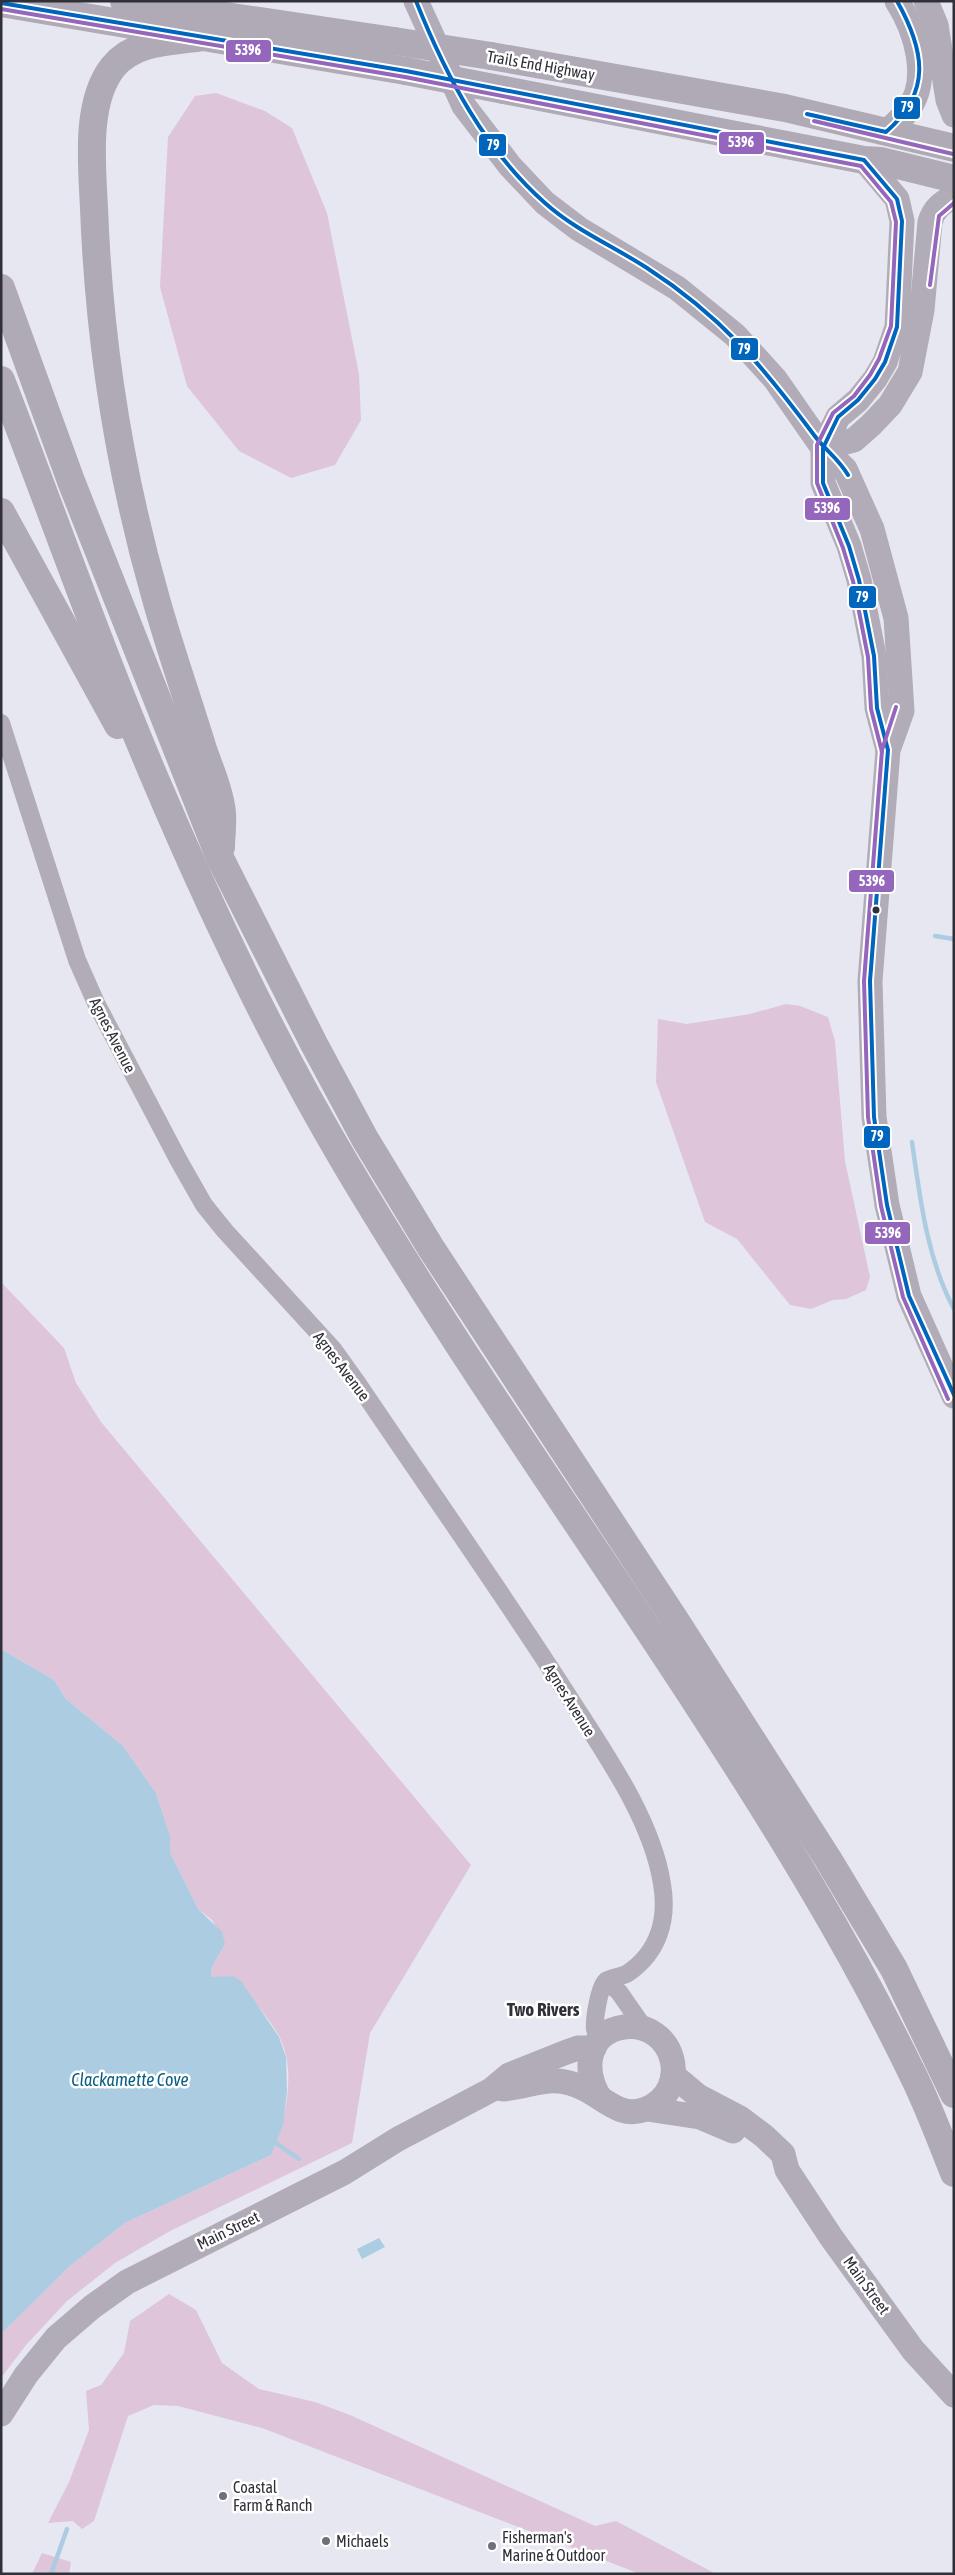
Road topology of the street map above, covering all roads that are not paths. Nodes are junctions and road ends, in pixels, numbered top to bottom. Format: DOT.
graph roads {
  1 [pos="124,1"];
  2 [pos="416,1"];
  3 [pos="897,1"];
  4 [pos="926,1"];
  5 [pos="1,2"];
  6 [pos="215,31"];
  7 [pos="954,115"];
  8 [pos="886,132"];
  9 [pos="954,148"];
  10 [pos="864,160"];
  11 [pos="954,179"];
  12 [pos="954,196"];
  13 [pos="1,288"];
  14 [pos="1,380"];
  15 [pos="823,448"];
  16 [pos="1,512"];
  17 [pos="1,723"];
  18 [pos="184,845"];
  19 [pos="220,858"];
  20 [pos="954,1396"];
  21 [pos="606,1981"];
  22 [pos="644,2028"];
  23 [pos="597,2044"];
  24 [pos="673,2075"];
  25 [pos="491,2090"];
  26 [pos="954,2094"];
  27 [pos="600,2098"];
  28 [pos="647,2109"];
  29 [pos="787,2170"];
  30 [pos="954,2173"];
  31 [pos="954,2395"];
  32 [pos="1,2414"];
  1 -- 6 [label="highway, Trails End Highway"];
  2 -- 15 [label="main road"];
  3 -- 8 [label="main road"];
  4 -- 7 [label="main road"];
  5 -- 6 [label="highway, Trails End Highway"];
  6 -- 8 [label="highway, Trails End Highway, bridge"];
  6 -- 10 [label="highway, Trails End Highway, bridge"];
  6 -- 19 [label="highway"];
  8 -- 9 [label="highway, Trails End Highway"];
  10 -- 11 [label="highway, Trails End Highway"];
  10 -- 15 [label="main road"];
  12 -- 15 [label="main road"];
  13 -- 19 [label="highway"];
  14 -- 18 [label="highway"];
  15 -- 20 [label="main road"];
  16 -- 18 [label="highway"];
  17 -- 21 [label="street, Agnes Avenue"];
  18 -- 30 [label="highway"];
  19 -- 26 [label="highway"];
  21 -- 22 [label="street"];
  21 -- 23 [label="street"];
  22 -- 23 [label="main road, Main Street"];
  22 -- 24 [label="main road"];
  23 -- 25 [label="main road, Main Street"];
  23 -- 27 [label="main road"];
  24 -- 28 [label="main road"];
  24 -- 29 [label="main road, Main Street"];
  25 -- 27 [label="main road, Main Street"];
  25 -- 32 [label="main road, Main Street"];
  27 -- 28 [label="main road, Main Street"];
  28 -- 29 [label="main road, Main Street"];
  29 -- 31 [label="main road, Main Street"];
}
